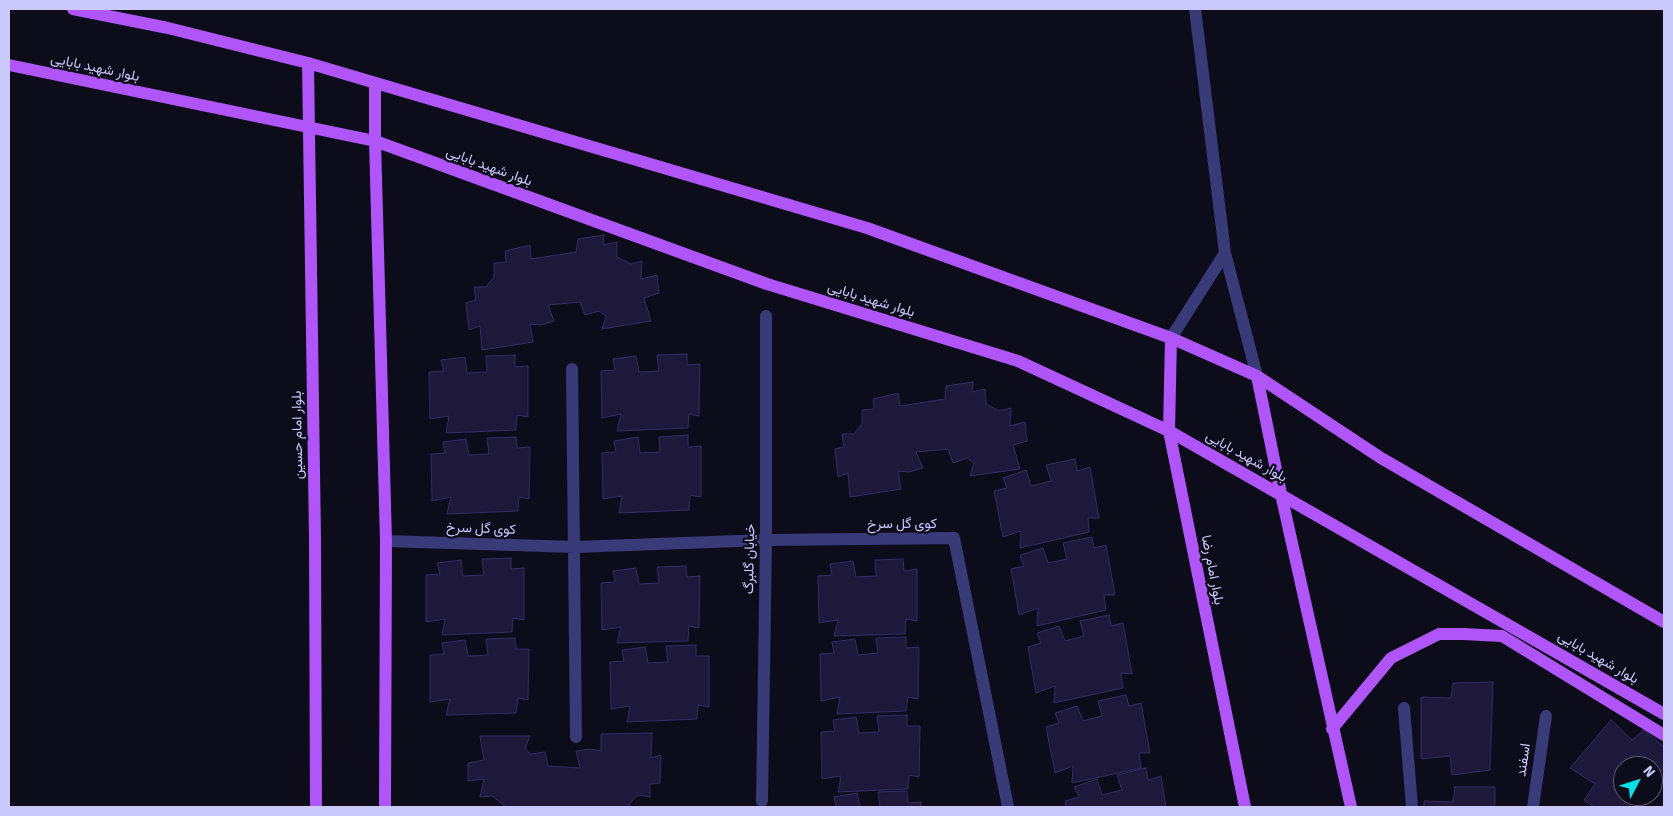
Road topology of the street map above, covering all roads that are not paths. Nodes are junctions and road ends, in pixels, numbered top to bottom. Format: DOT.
graph roads {
  1 [pos="73,9"];
  2 [pos="1195,9"];
  3 [pos="308,63"];
  4 [pos="9,65"];
  5 [pos="375,83"];
  6 [pos="309,128"];
  7 [pos="375,141"];
  8 [pos="1225,253"];
  9 [pos="766,316"];
  10 [pos="1171,338"];
  11 [pos="572,369"];
  12 [pos="1257,376"];
  13 [pos="1169,431"];
  14 [pos="1280,494"];
  15 [pos="766,540"];
  16 [pos="386,541"];
  17 [pos="575,547"];
  18 [pos="1664,622"];
  19 [pos="1404,708"];
  20 [pos="1664,714"];
  21 [pos="1546,716"];
  22 [pos="1332,729"];
  23 [pos="1664,735"];
  24 [pos="576,736"];
  25 [pos="762,801"];
  26 [pos="316,807"];
  27 [pos="386,807"];
  28 [pos="1008,807"];
  29 [pos="1245,807"];
  30 [pos="1351,807"];
  31 [pos="1412,807"];
  32 [pos="1533,807"];
  1 -- 3 [label="main road"];
  2 -- 8 [label="street"];
  3 -- 5 [label="main road"];
  3 -- 6 [label="main road, بلوار امام حسین"];
  4 -- 6 [label="main road, بلوار شهید بابایی"];
  5 -- 7 [label="main road"];
  5 -- 10 [label="main road"];
  6 -- 7 [label="main road, بلوار شهید بابایی"];
  6 -- 26 [label="main road, بلوار امام حسین"];
  7 -- 13 [label="main road, بلوار شهید بابایی"];
  7 -- 16 [label="main road"];
  8 -- 10 [label="street"];
  8 -- 12 [label="street"];
  9 -- 15 [label="street, خیابان گلبرگ"];
  10 -- 12 [label="main road"];
  10 -- 13 [label="main road, بلوار امام رضا"];
  11 -- 17 [label="street"];
  12 -- 14 [label="main road"];
  12 -- 18 [label="main road"];
  13 -- 14 [label="main road, بلوار شهید بابایی"];
  13 -- 29 [label="main road, بلوار امام رضا"];
  14 -- 20 [label="main road, بلوار شهید بابایی"];
  14 -- 22 [label="main road"];
  15 -- 17 [label="street, کوی گل سرخ"];
  15 -- 25 [label="street, خیابان گلبرگ"];
  15 -- 28 [label="street, کوی گل سرخ"];
  16 -- 17 [label="street, کوی گل سرخ"];
  16 -- 27 [label="main road"];
  17 -- 24 [label="street"];
  19 -- 31 [label="street"];
  21 -- 32 [label="street, اسفند"];
  22 -- 23 [label="main road"];
  22 -- 30 [label="main road"];
}
